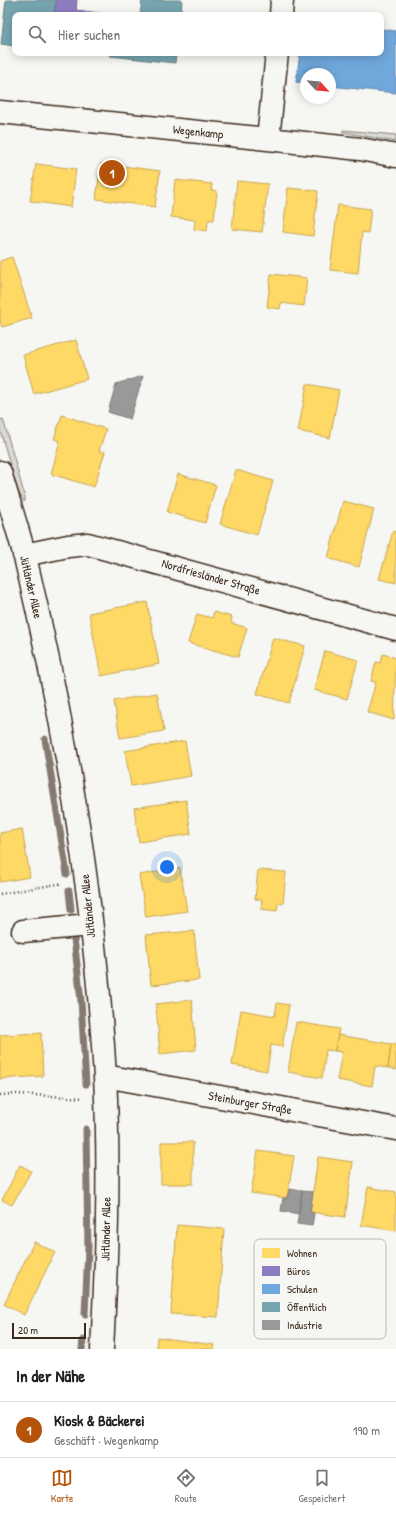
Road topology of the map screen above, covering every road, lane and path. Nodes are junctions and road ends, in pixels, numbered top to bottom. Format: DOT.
graph roads {
  1 [pos="282,0"];
  2 [pos="281,12"];
  3 [pos="277,56"];
  4 [pos="0,112"];
  5 [pos="268,139"];
  6 [pos="396,156"];
  7 [pos="0,472"];
  8 [pos="24,555"];
  9 [pos="396,629"];
  10 [pos="86,879"];
  11 [pos="0,894"];
  12 [pos="90,925"];
  13 [pos="22,931"];
  14 [pos="105,1076"];
  15 [pos="0,1095"];
  16 [pos="106,1099"];
  17 [pos="396,1129"];
  18 [pos="102,1349"];
  1 -- 2 [label="street"];
  3 -- 5 [label="street"];
  4 -- 5 [label="street, Wegenkamp"];
  5 -- 6 [label="street, Wegenkamp"];
  7 -- 8 [label="street, Jütländer Allee"];
  8 -- 9 [label="street, Nordfriesländer Straße"];
  8 -- 10 [label="street, Jütländer Allee"];
  10 -- 11 [label="path"];
  10 -- 12 [label="street, Jütländer Allee"];
  12 -- 13 [label="street"];
  12 -- 14 [label="street, Jütländer Allee"];
  14 -- 16 [label="street, Jütländer Allee"];
  14 -- 17 [label="street, Steinburger Straße"];
  15 -- 16 [label="path"];
  16 -- 18 [label="street, Jütländer Allee"];
}
